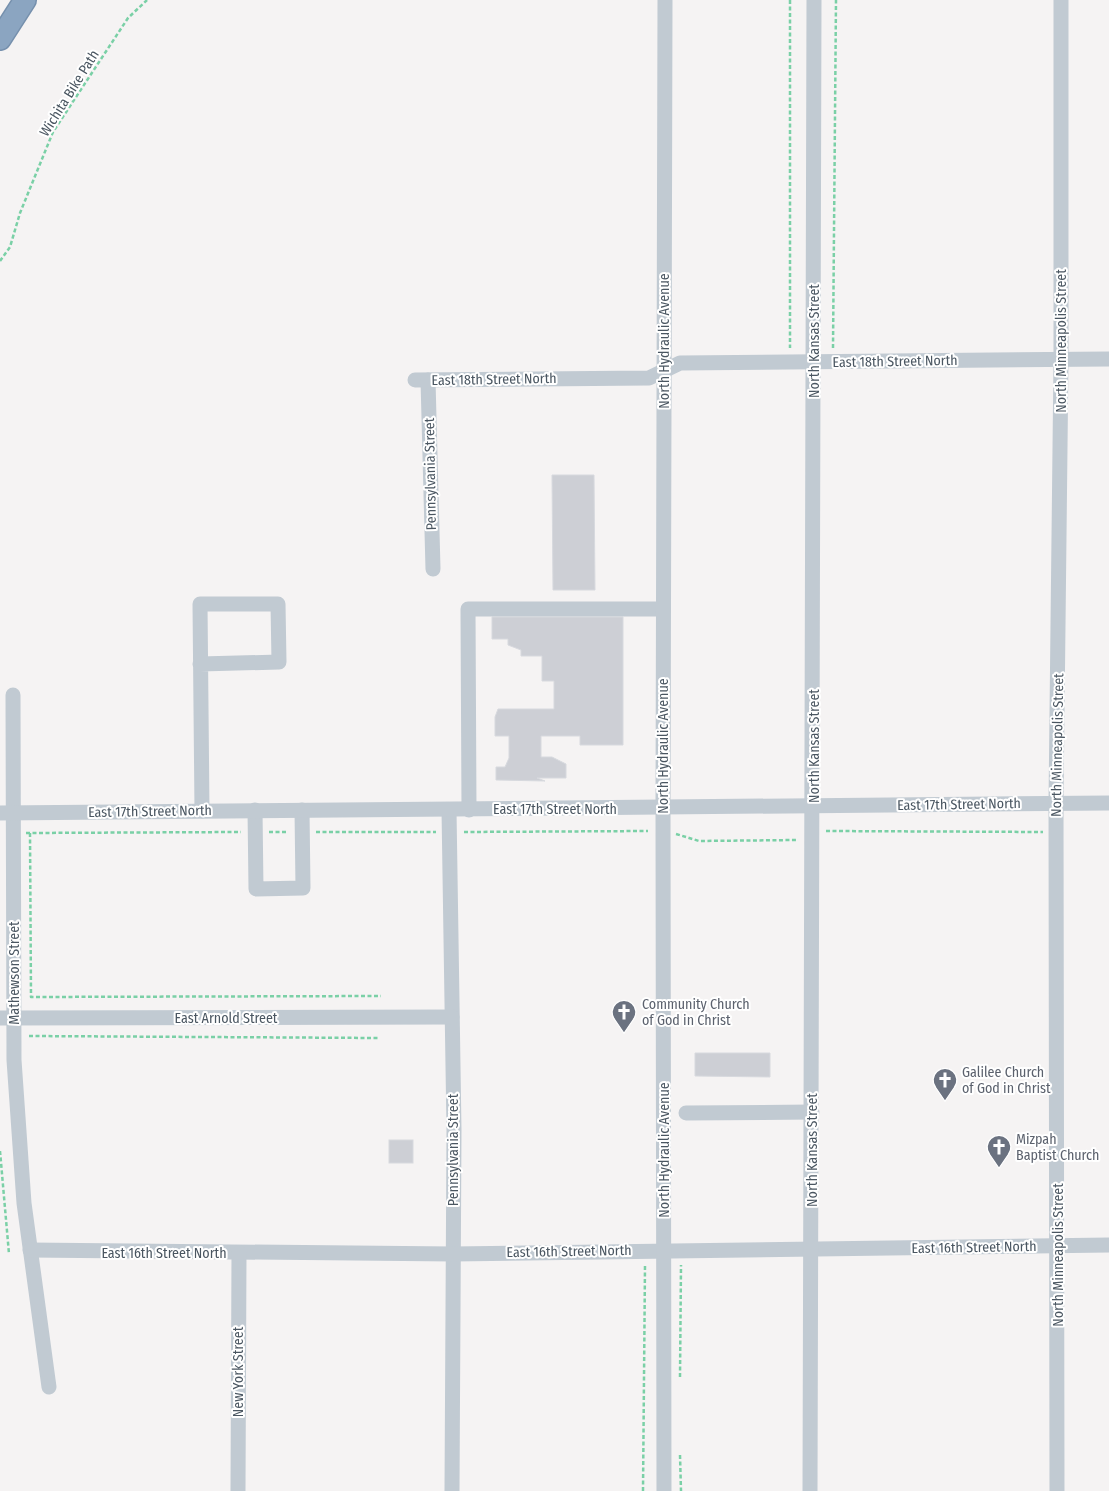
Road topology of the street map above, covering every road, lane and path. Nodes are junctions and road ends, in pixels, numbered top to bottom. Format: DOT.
graph roads {
  1 [pos="25,0"];
  2 [pos="147,0"];
  3 [pos="665,0"];
  4 [pos="790,0"];
  5 [pos="814,0"];
  6 [pos="836,0"];
  7 [pos="1061,0"];
  8 [pos="0,39"];
  9 [pos="0,260"];
  10 [pos="814,356"];
  11 [pos="1062,359"];
  12 [pos="1109,359"];
  13 [pos="664,371"];
  14 [pos="421,380"];
  15 [pos="433,569"];
  16 [pos="663,608"];
  17 [pos="200,664"];
  18 [pos="13,695"];
  19 [pos="1056,803"];
  20 [pos="1109,803"];
  21 [pos="813,807"];
  22 [pos="662,808"];
  23 [pos="202,810"];
  24 [pos="254,810"];
  25 [pos="302,810"];
  26 [pos="449,810"];
  27 [pos="469,810"];
  28 [pos="7,813"];
  29 [pos="255,832"];
  30 [pos="302,832"];
  31 [pos="450,832"];
  32 [pos="1056,832"];
  33 [pos="14,833"];
  34 [pos="30,833"];
  35 [pos="662,833"];
  36 [pos="813,834"];
  37 [pos="381,996"];
  38 [pos="31,997"];
  39 [pos="452,1017"];
  40 [pos="7,1018"];
  41 [pos="30,1018"];
  42 [pos="379,1038"];
  43 [pos="812,1112"];
  44 [pos="686,1113"];
  45 [pos="0,1151"];
  46 [pos="1109,1245"];
  47 [pos="1058,1246"];
  48 [pos="811,1248"];
  49 [pos="30,1250"];
  50 [pos="665,1250"];
  51 [pos="239,1253"];
  52 [pos="9,1254"];
  53 [pos="453,1254"];
  54 [pos="49,1387"];
  55 [pos="238,1491"];
  56 [pos="452,1491"];
  57 [pos="664,1491"];
  58 [pos="810,1491"];
  59 [pos="1057,1491"];
  1 -- 8 [label="highway"];
  2 -- 9 [label="path, Wichita Bike Path"];
  3 -- 13 [label="street, North Hydraulic Avenue"];
  4 -- 10 [label="path"];
  5 -- 10 [label="street, North Kansas Street"];
  6 -- 10 [label="path"];
  7 -- 11 [label="street, North Minneapolis Street"];
  10 -- 11 [label="street, East 18th Street North"];
  10 -- 13 [label="street, East 18th Street North"];
  10 -- 21 [label="street, North Kansas Street"];
  11 -- 12 [label="street, East 18th Street North"];
  11 -- 19 [label="street, North Minneapolis Street"];
  13 -- 14 [label="street, East 18th Street North"];
  13 -- 16 [label="street, North Hydraulic Avenue"];
  14 -- 15 [label="street, Pennsylvania Street"];
  16 -- 22 [label="street, North Hydraulic Avenue"];
  16 -- 27 [label="street"];
  17 -- 17 [label="street"];
  17 -- 23 [label="street"];
  18 -- 28 [label="street, Mathewson Street"];
  19 -- 20 [label="street, East 17th Street North"];
  19 -- 21 [label="street, East 17th Street North"];
  19 -- 32 [label="street, North Minneapolis Street"];
  21 -- 22 [label="street, East 17th Street North"];
  21 -- 36 [label="street, North Kansas Street"];
  22 -- 27 [label="street, East 17th Street North"];
  22 -- 35 [label="street, North Hydraulic Avenue"];
  23 -- 24 [label="street, East 17th Street North"];
  23 -- 28 [label="street, East 17th Street North"];
  24 -- 25 [label="street, East 17th Street North"];
  24 -- 29 [label="street"];
  25 -- 26 [label="street, East 17th Street North"];
  25 -- 30 [label="street"];
  26 -- 27 [label="street, East 17th Street North"];
  26 -- 31 [label="street, Pennsylvania Street"];
  28 -- 33 [label="street, Mathewson Street"];
  29 -- 30 [label="path"];
  29 -- 30 [label="street"];
  29 -- 34 [label="path"];
  30 -- 31 [label="path"];
  31 -- 35 [label="path"];
  31 -- 39 [label="street, Pennsylvania Street"];
  32 -- 36 [label="path"];
  32 -- 47 [label="street, North Minneapolis Street"];
  33 -- 34 [label="path"];
  33 -- 40 [label="street, Mathewson Street"];
  34 -- 38 [label="path"];
  35 -- 36 [label="path"];
  35 -- 50 [label="street, North Hydraulic Avenue"];
  36 -- 43 [label="street, North Kansas Street"];
  37 -- 38 [label="path"];
  38 -- 41 [label="path"];
  39 -- 41 [label="street, East Arnold Street"];
  39 -- 53 [label="street, Pennsylvania Street"];
  40 -- 41 [label="street, East Arnold Street"];
  40 -- 49 [label="street, Mathewson Street"];
  41 -- 42 [label="path"];
  43 -- 44 [label="street"];
  43 -- 48 [label="street, North Kansas Street"];
  45 -- 52 [label="path"];
  46 -- 47 [label="street, East 16th Street North"];
  47 -- 48 [label="street, East 16th Street North"];
  47 -- 59 [label="street, North Minneapolis Street"];
  48 -- 50 [label="street, East 16th Street North"];
  48 -- 58 [label="street, North Kansas Street"];
  49 -- 51 [label="street, East 16th Street North"];
  49 -- 54 [label="street, Mathewson Street"];
  50 -- 53 [label="street, East 16th Street North"];
  50 -- 57 [label="street, North Hydraulic Avenue"];
  51 -- 53 [label="street, East 16th Street North"];
  51 -- 55 [label="street, New York Street"];
  53 -- 56 [label="street, Pennsylvania Street"];
}
